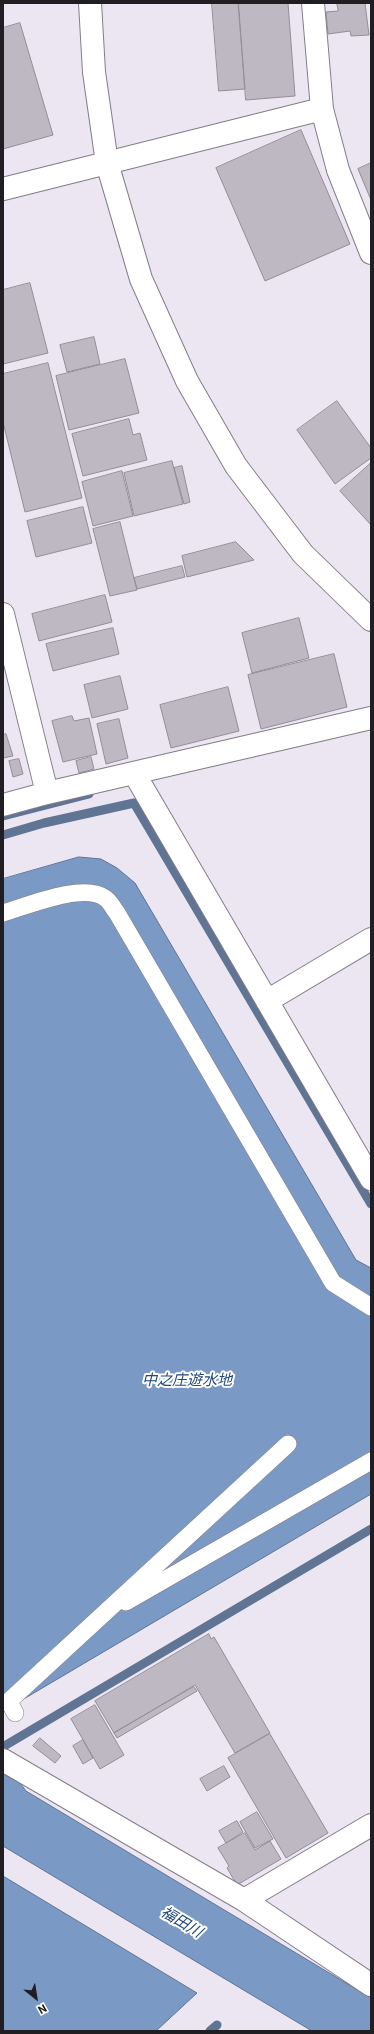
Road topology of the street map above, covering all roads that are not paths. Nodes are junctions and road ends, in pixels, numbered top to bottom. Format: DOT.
graph roads {
  1 [pos="90,3"];
  2 [pos="313,3"];
  3 [pos="322,109"];
  4 [pos="107,163"];
  5 [pos="3,189"];
  6 [pos="371,253"];
  7 [pos="3,614"];
  8 [pos="371,620"];
  9 [pos="371,718"];
  10 [pos="134,773"];
  11 [pos="47,793"];
  12 [pos="3,805"];
  13 [pos="3,913"];
  14 [pos="371,939"];
  15 [pos="267,1001"];
  16 [pos="371,1179"];
  17 [pos="371,1307"];
  18 [pos="288,1444"];
  19 [pos="371,1461"];
  20 [pos="98,1618"];
  21 [pos="15,1713"];
  22 [pos="3,1760"];
  23 [pos="371,1825"];
  24 [pos="244,1900"];
  25 [pos="371,1985"];
  1 -- 4 [label="street"];
  2 -- 3 [label="street"];
  3 -- 4 [label="street"];
  3 -- 6 [label="street"];
  4 -- 5 [label="street"];
  4 -- 8 [label="street"];
  7 -- 11 [label="street"];
  9 -- 10 [label="street"];
  10 -- 11 [label="street"];
  10 -- 15 [label="street"];
  11 -- 12 [label="street"];
  13 -- 17 [label="lane"];
  14 -- 15 [label="street"];
  15 -- 16 [label="street"];
  18 -- 20 [label="lane"];
  19 -- 20 [label="lane"];
  20 -- 21 [label="lane"];
  22 -- 24 [label="street"];
  23 -- 24 [label="street"];
  24 -- 25 [label="street"];
}
